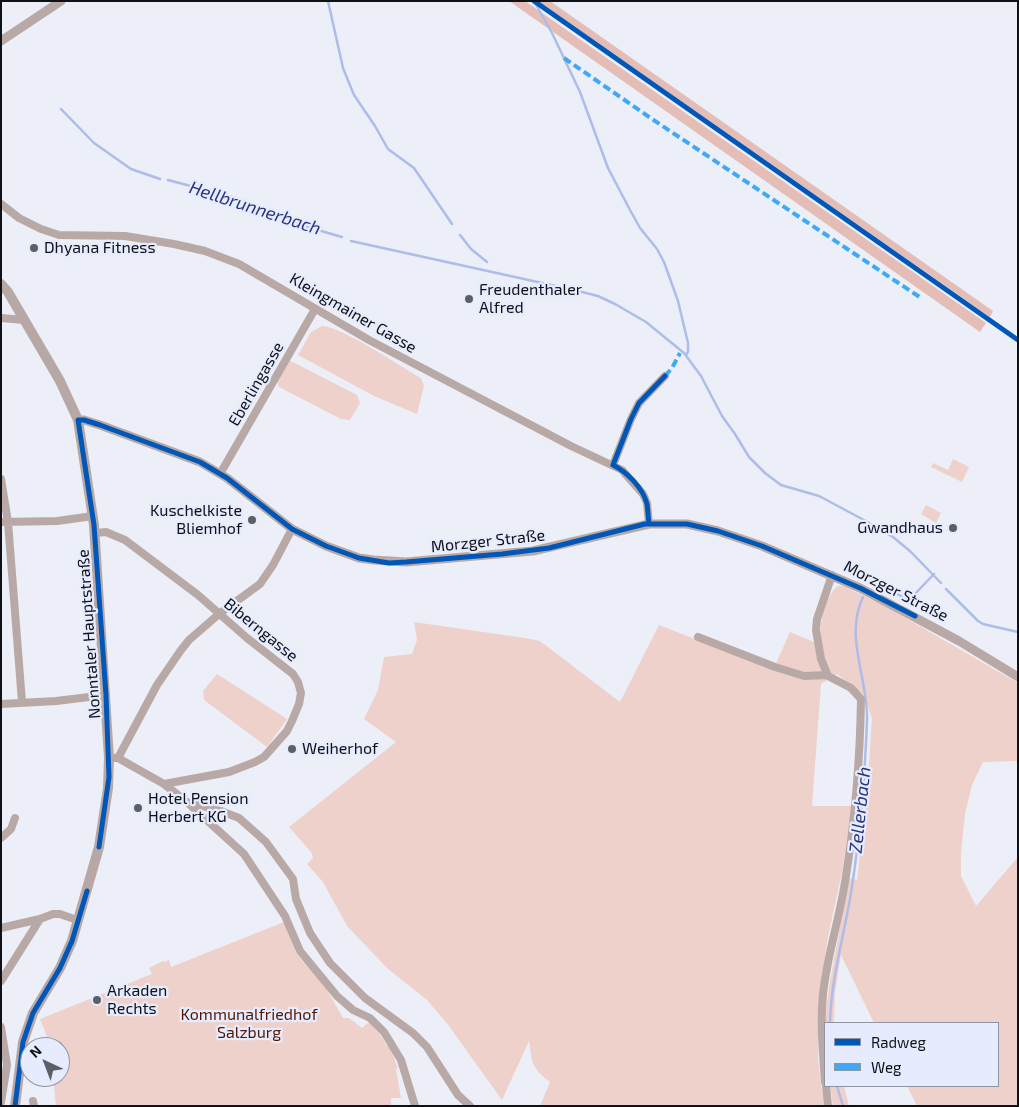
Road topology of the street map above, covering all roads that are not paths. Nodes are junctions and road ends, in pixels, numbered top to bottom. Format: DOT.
graph roads {
  1 [pos="61,1"];
  2 [pos="1,41"];
  3 [pos="1,204"];
  4 [pos="1,284"];
  5 [pos="315,309"];
  6 [pos="1,318"];
  7 [pos="24,320"];
  8 [pos="665,376"];
  9 [pos="78,420"];
  10 [pos="613,465"];
  11 [pos="220,474"];
  12 [pos="1,479"];
  13 [pos="93,516"];
  14 [pos="4,522"];
  15 [pos="649,524"];
  16 [pos="292,529"];
  17 [pos="95,533"];
  18 [pos="832,575"];
  19 [pos="219,614"];
  20 [pos="698,637"];
  21 [pos="827,675"];
  22 [pos="1018,677"];
  23 [pos="106,695"];
  24 [pos="22,702"];
  25 [pos="1,704"];
  26 [pos="113,758"];
  27 [pos="164,784"];
  28 [pos="188,802"];
  29 [pos="15,818"];
  30 [pos="1,838"];
  31 [pos="40,919"];
  32 [pos="77,920"];
  33 [pos="1,928"];
  34 [pos="1,981"];
  35 [pos="1,1027"];
  36 [pos="824,1070"];
  37 [pos="3,1082"];
  38 [pos="826,1087"];
  39 [pos="1,1102"];
  40 [pos="15,1106"];
  41 [pos="415,1106"];
  42 [pos="470,1106"];
  43 [pos="828,1106"];
  1 -- 2 [label="street"];
  3 -- 5 [label="street, Kleingmainer Gasse"];
  4 -- 7 [label="main road, Nonntaler Hauptstraße"];
  5 -- 10 [label="street, Kleingmainer Gasse"];
  5 -- 11 [label="street, Eberlingasse"];
  6 -- 7 [label="street"];
  7 -- 9 [label="main road, Nonntaler Hauptstraße"];
  8 -- 10 [label="street"];
  9 -- 11 [label="street, Morzger Straße"];
  9 -- 13 [label="main road, Nonntaler Hauptstraße"];
  10 -- 15 [label="street, Kleingmainer Gasse"];
  11 -- 16 [label="street, Morzger Straße"];
  12 -- 14 [label="street"];
  13 -- 14 [label="street"];
  13 -- 17 [label="main road, Nonntaler Hauptstraße"];
  14 -- 24 [label="street"];
  15 -- 16 [label="street, Morzger Straße"];
  15 -- 18 [label="street, Morzger Straße"];
  16 -- 19 [label="street"];
  17 -- 19 [label="street, Biberngasse"];
  17 -- 23 [label="main road, Nonntaler Hauptstraße"];
  18 -- 21 [label="street"];
  18 -- 22 [label="street, Morzger Straße"];
  19 -- 26 [label="street"];
  19 -- 27 [label="street, Biberngasse"];
  20 -- 21 [label="street"];
  21 -- 36 [label="street"];
  23 -- 24 [label="street"];
  23 -- 26 [label="main road, Nonntaler Hauptstraße"];
  24 -- 25 [label="street"];
  26 -- 27 [label="street"];
  26 -- 32 [label="main road, Nonntaler Hauptstraße"];
  27 -- 28 [label="street"];
  28 -- 41 [label="street"];
  28 -- 42 [label="street"];
  29 -- 30 [label="street"];
  31 -- 32 [label="street"];
  31 -- 33 [label="street"];
  31 -- 34 [label="street"];
  32 -- 40 [label="main road, Nonntaler Hauptstraße"];
  35 -- 37 [label="street"];
  37 -- 39 [label="street"];
  38 -- 43 [label="street"];
}
